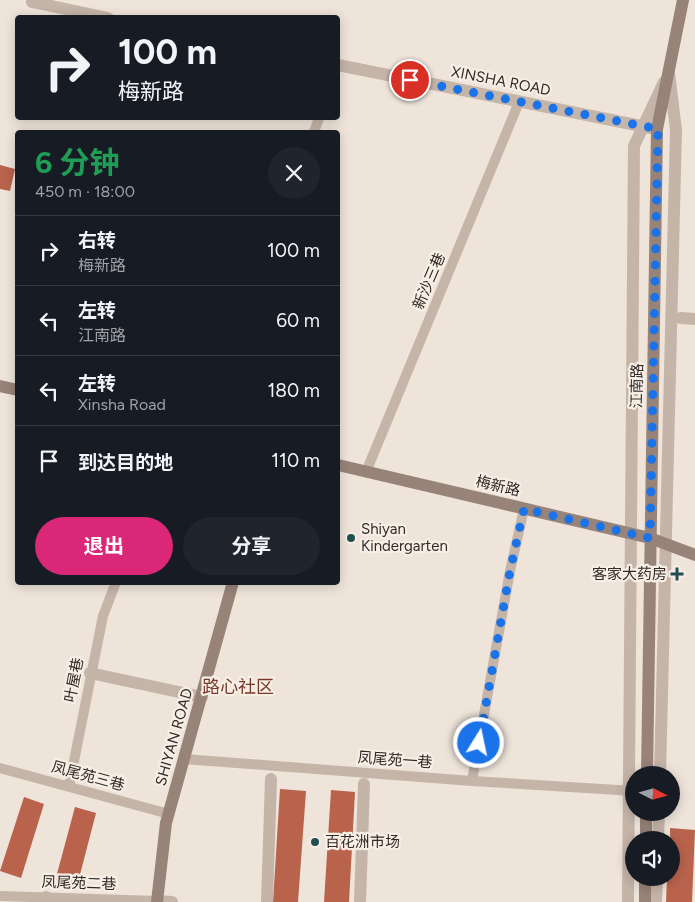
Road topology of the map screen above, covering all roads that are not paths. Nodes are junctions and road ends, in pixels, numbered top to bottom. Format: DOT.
graph roads {
  1 [pos="683,0"];
  2 [pos="32,2"];
  3 [pos="94,15"];
  4 [pos="340,65"];
  5 [pos="669,71"];
  6 [pos="519,102"];
  7 [pos="658,129"];
  8 [pos="680,318"];
  9 [pos="695,319"];
  10 [pos="0,386"];
  11 [pos="15,389"];
  12 [pos="340,466"];
  13 [pos="366,472"];
  14 [pos="524,509"];
  15 [pos="650,538"];
  16 [pos="695,555"];
  17 [pos="115,585"];
  18 [pos="232,585"];
  19 [pos="90,672"];
  20 [pos="202,697"];
  21 [pos="184,758"];
  22 [pos="647,766"];
  23 [pos="660,766"];
  24 [pos="0,768"];
  25 [pos="271,780"];
  26 [pos="472,781"];
  27 [pos="364,784"];
  28 [pos="69,786"];
  29 [pos="625,790"];
  30 [pos="169,814"];
  31 [pos="646,886"];
  32 [pos="657,886"];
  33 [pos="0,896"];
  34 [pos="46,900"];
  35 [pos="157,901"];
  36 [pos="172,902"];
  37 [pos="267,902"];
  38 [pos="360,902"];
  39 [pos="628,902"];
  40 [pos="645,902"];
  41 [pos="656,902"];
  1 -- 5 [label="main road, 江南路"];
  2 -- 3 [label="street"];
  4 -- 6 [label="street, XINSHA ROAD"];
  5 -- 7 [label="main road, 江南路"];
  5 -- 23 [label="street"];
  5 -- 39 [label="street"];
  6 -- 7 [label="street, XINSHA ROAD"];
  6 -- 13 [label="lane, 新沙三巷"];
  7 -- 15 [label="main road, 江南路"];
  8 -- 9 [label="street"];
  10 -- 11 [label="main road"];
  12 -- 13 [label="main road, 梅新路"];
  13 -- 14 [label="main road, 梅新路"];
  14 -- 15 [label="main road, 梅新路"];
  14 -- 26 [label="lane"];
  15 -- 16 [label="main road, 梅新路"];
  15 -- 22 [label="main road, 江南路"];
  17 -- 19 [label="lane, 叶屋巷"];
  18 -- 20 [label="main road, SHIYAN ROAD"];
  19 -- 20 [label="street"];
  19 -- 28 [label="lane, 叶屋巷"];
  20 -- 21 [label="main road, SHIYAN ROAD"];
  21 -- 26 [label="lane, 凤尾苑一巷"];
  21 -- 30 [label="main road, SHIYAN ROAD"];
  24 -- 28 [label="lane, 凤尾苑三巷"];
  25 -- 37 [label="street"];
  26 -- 29 [label="lane, 凤尾苑一巷"];
  27 -- 38 [label="street"];
  28 -- 30 [label="lane, 凤尾苑三巷"];
  30 -- 35 [label="main road, SHIYAN ROAD"];
  31 -- 40 [label="main road"];
  32 -- 41 [label="street"];
  33 -- 34 [label="lane, 凤尾苑二巷"];
  34 -- 35 [label="lane, 凤尾苑二巷"];
  35 -- 36 [label="street"];
}
